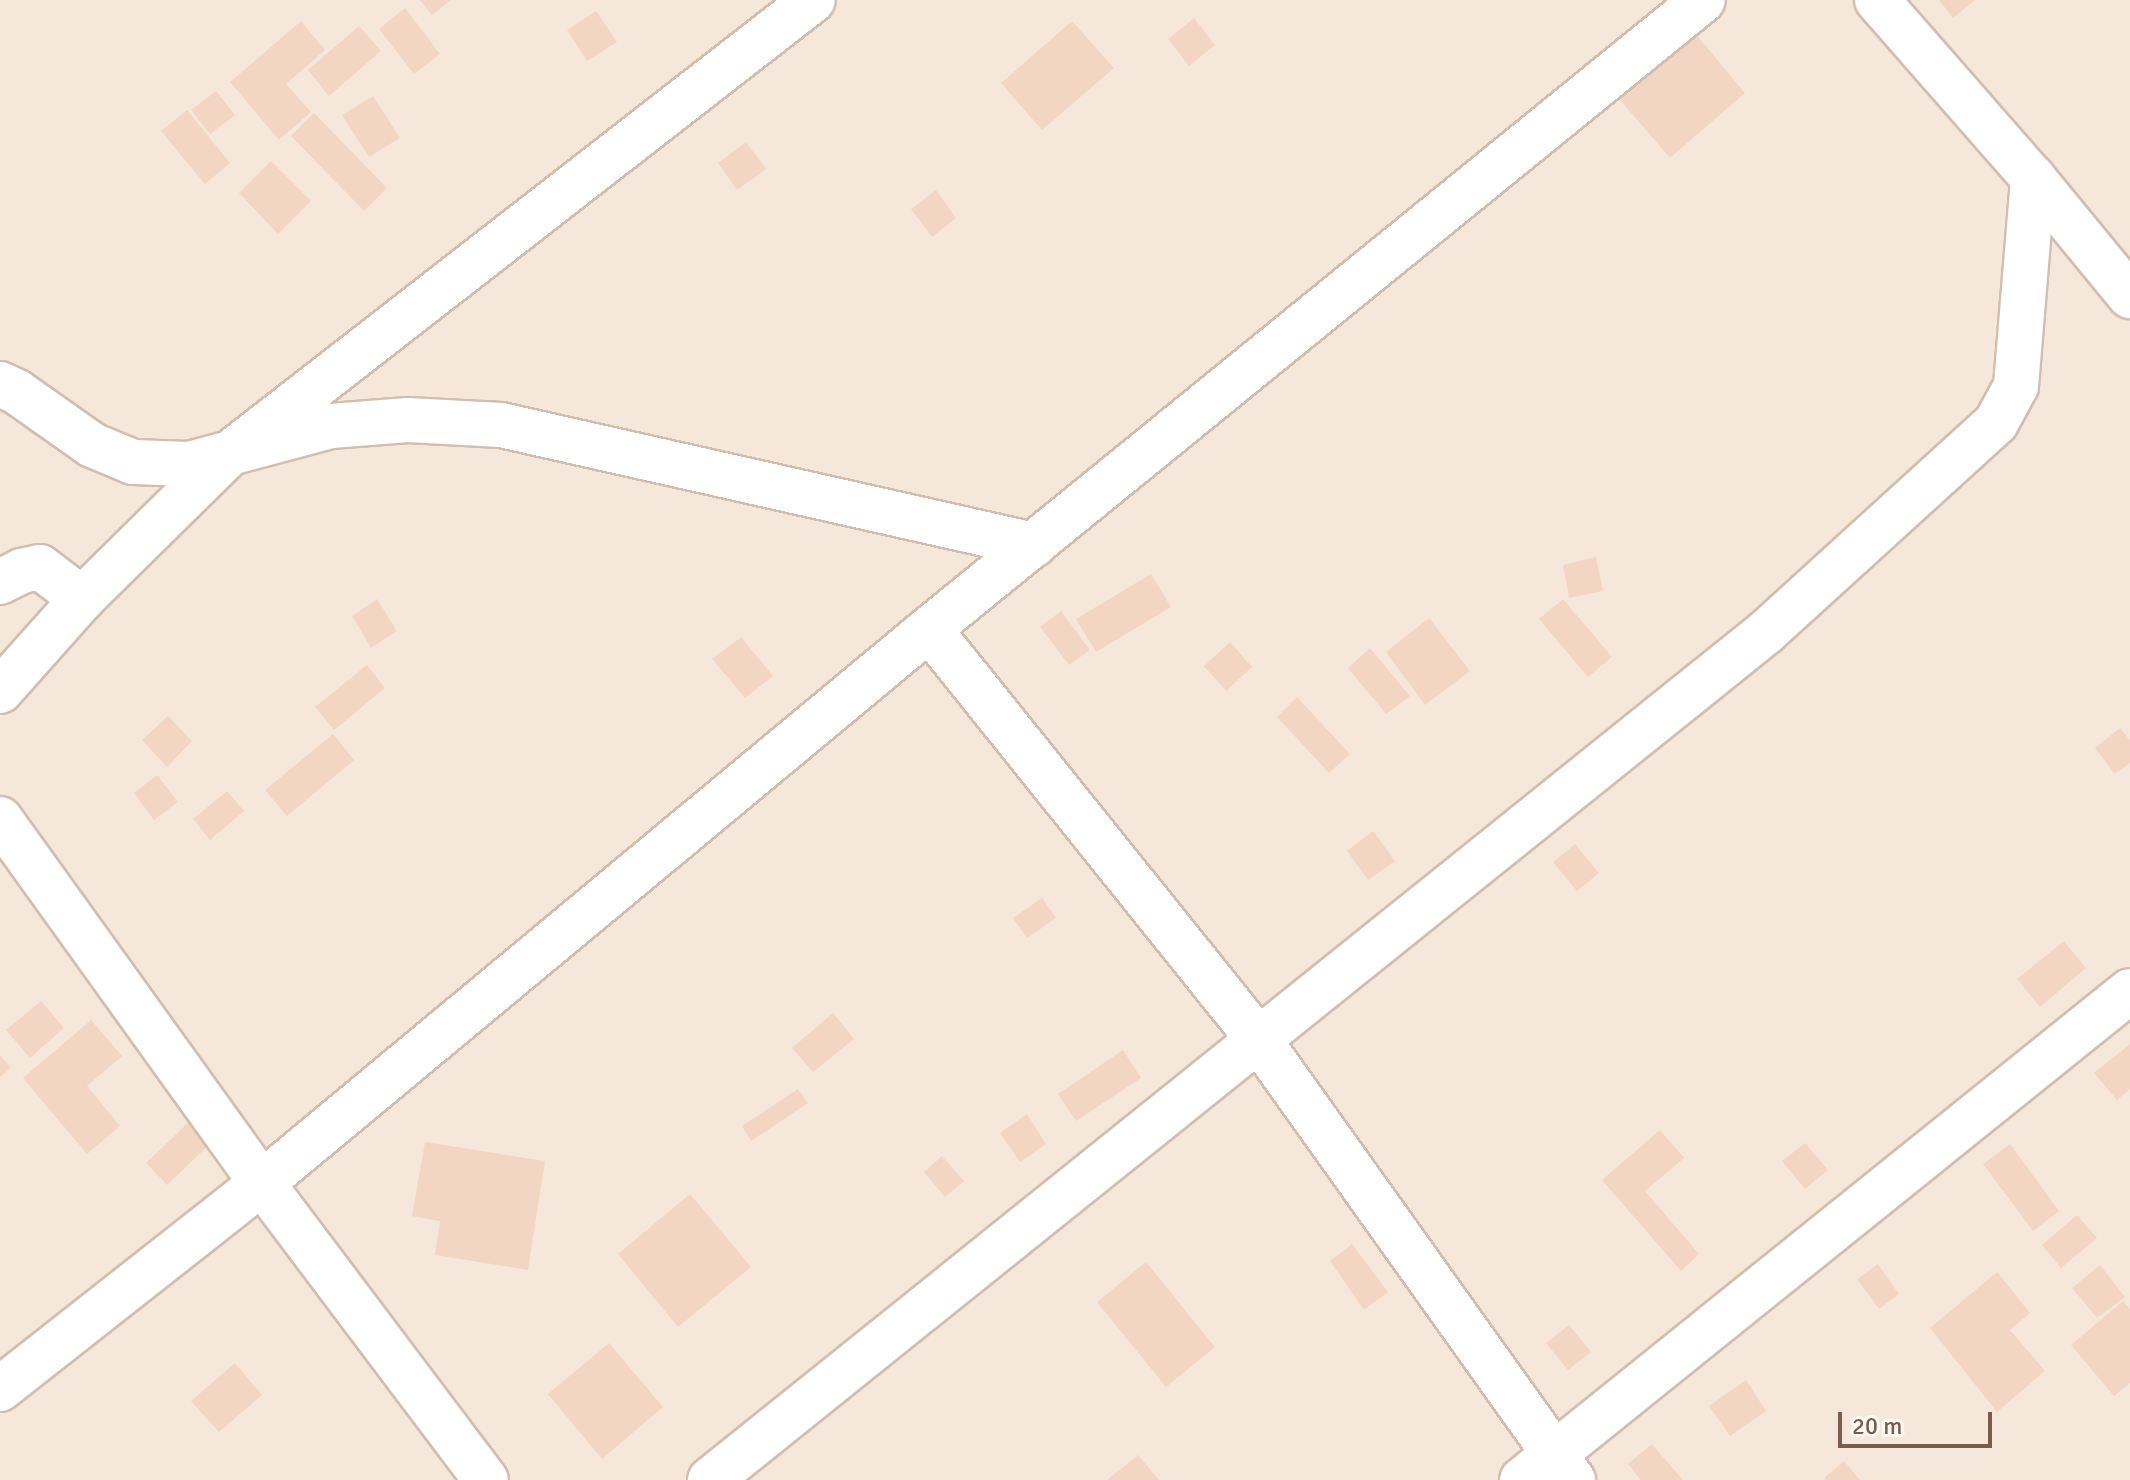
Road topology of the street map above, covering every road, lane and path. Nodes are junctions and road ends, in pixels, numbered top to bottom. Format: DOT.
graph roads {
  1 [pos="813,0"];
  2 [pos="1703,0"];
  3 [pos="1877,0"];
  4 [pos="2033,178"];
  5 [pos="2130,296"];
  6 [pos="0,384"];
  7 [pos="230,453"];
  8 [pos="1034,545"];
  9 [pos="0,582"];
  10 [pos="82,599"];
  11 [pos="929,629"];
  12 [pos="0,691"];
  13 [pos="0,819"];
  14 [pos="2130,991"];
  15 [pos="1259,1040"];
  16 [pos="262,1183"];
  17 [pos="0,1389"];
  18 [pos="1550,1471"];
  19 [pos="486,1480"];
  20 [pos="710,1480"];
  1 -- 7 [label="street"];
  2 -- 8 [label="street"];
  3 -- 4 [label="street"];
  4 -- 5 [label="street"];
  4 -- 15 [label="street"];
  6 -- 7 [label="street"];
  7 -- 8 [label="street"];
  7 -- 10 [label="street"];
  8 -- 11 [label="street"];
  9 -- 10 [label="street"];
  10 -- 12 [label="street"];
  11 -- 15 [label="street"];
  11 -- 16 [label="street"];
  13 -- 16 [label="street"];
  14 -- 18 [label="street"];
  15 -- 18 [label="street"];
  15 -- 20 [label="street"];
  16 -- 17 [label="street"];
  16 -- 19 [label="street"];
}
